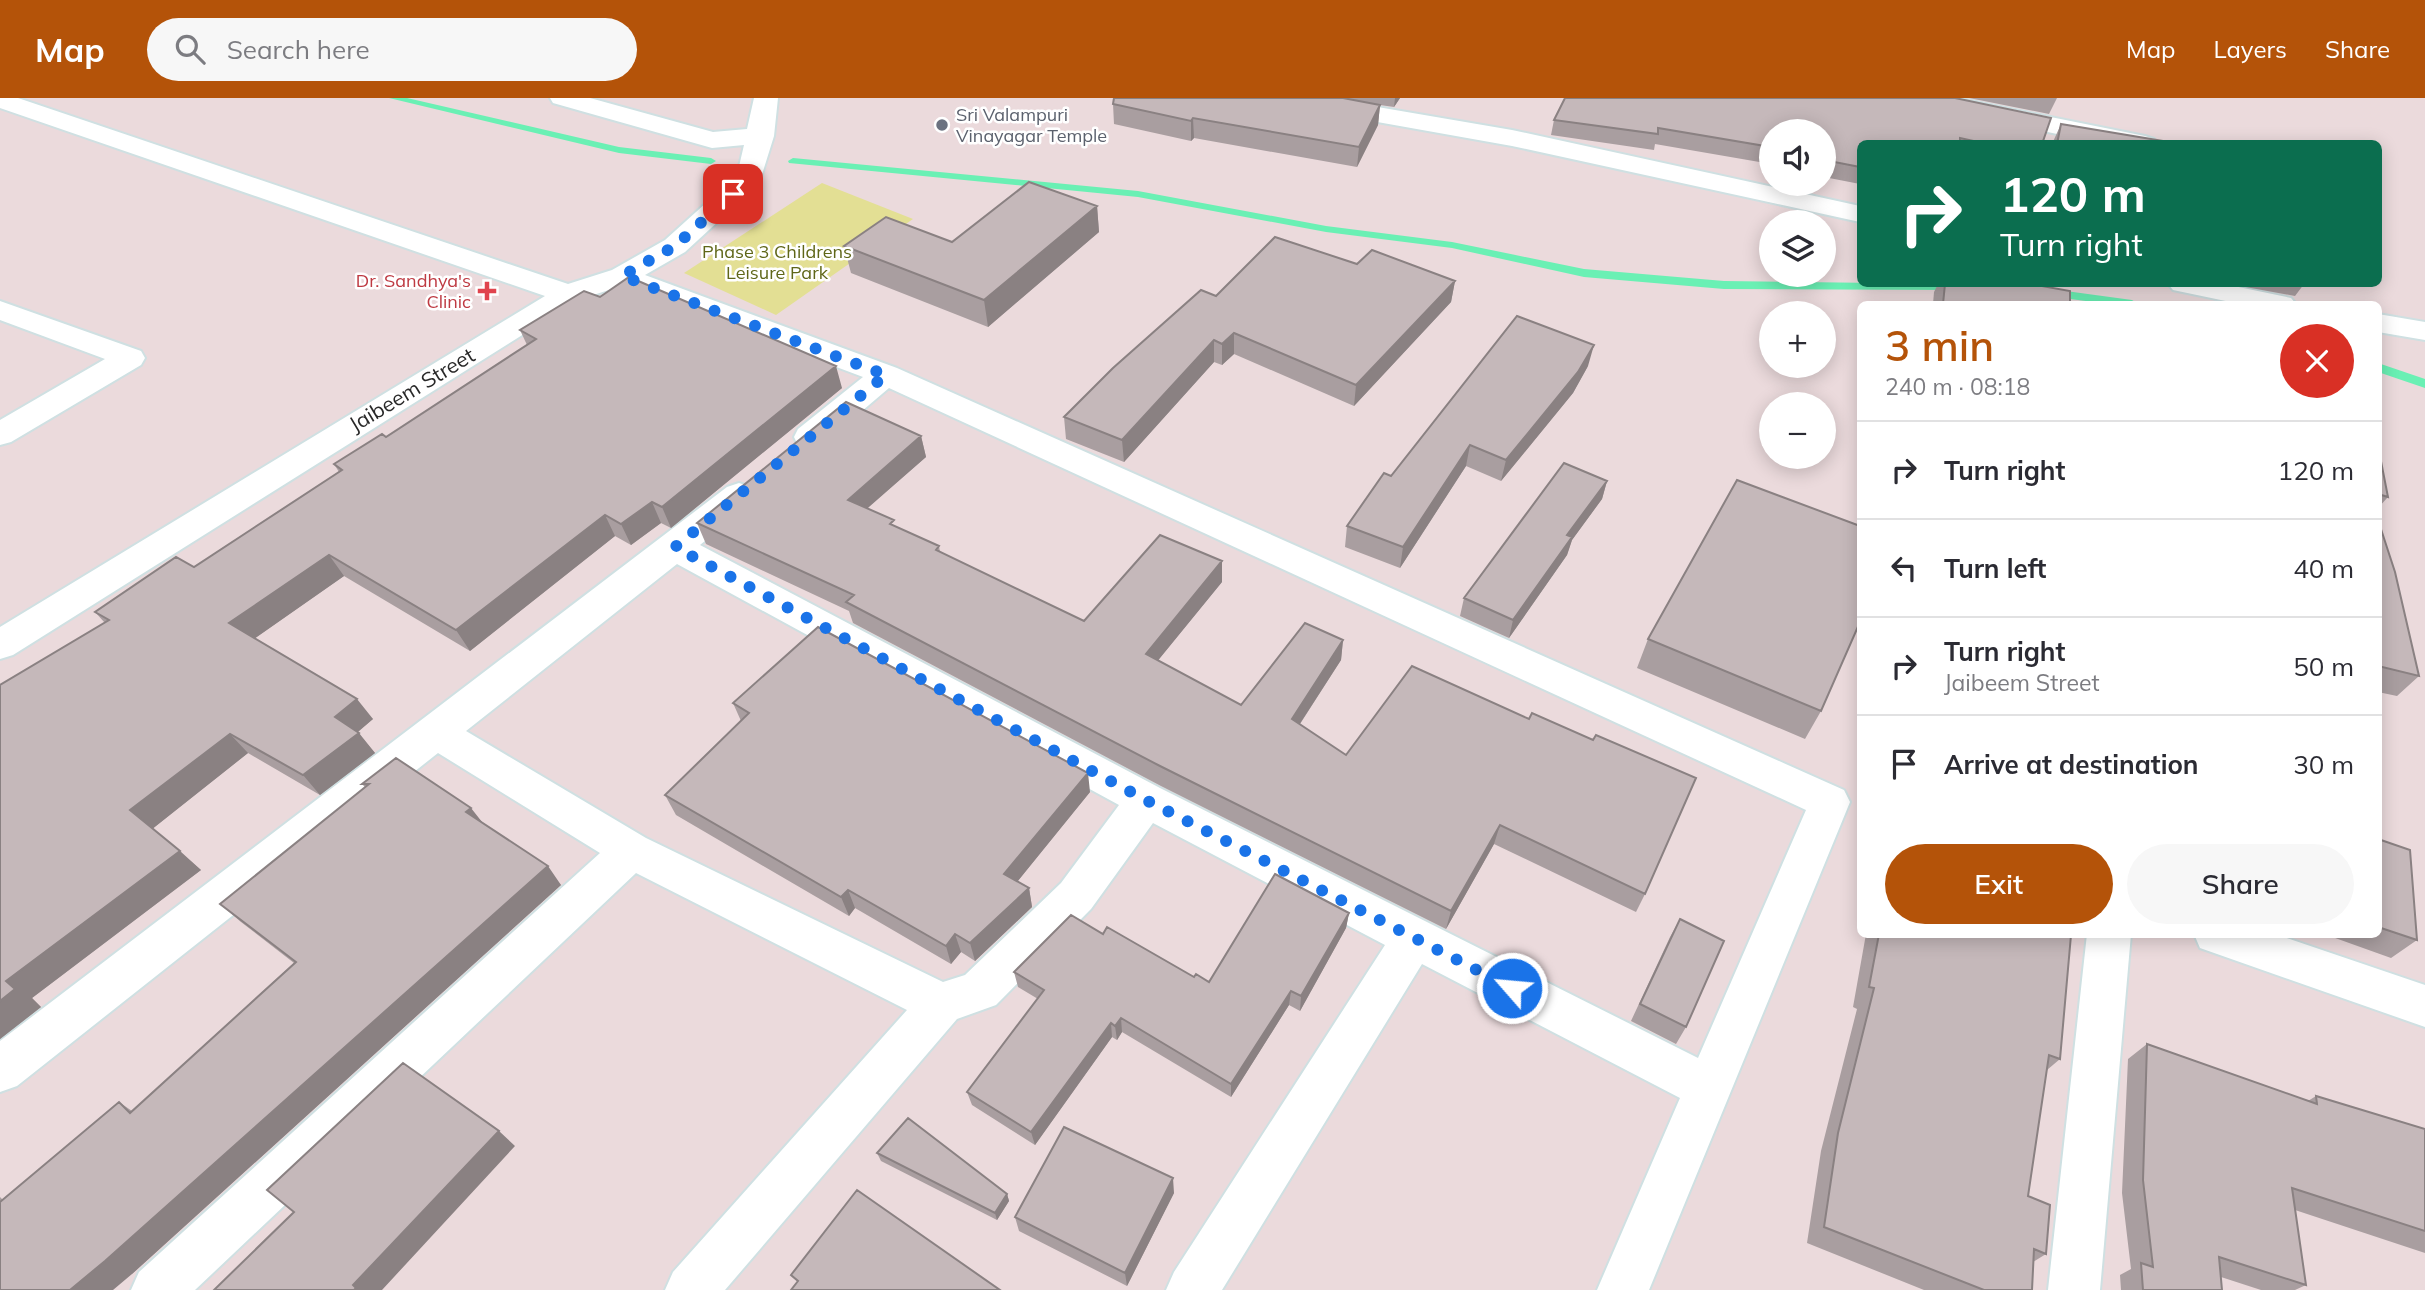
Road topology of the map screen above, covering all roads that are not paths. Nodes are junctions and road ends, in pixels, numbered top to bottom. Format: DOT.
graph roads {
  1 [pos="562,98"];
  2 [pos="766,98"];
  3 [pos="1282,98"];
  4 [pos="1919,98"];
  5 [pos="0,100"];
  6 [pos="2125,140"];
  7 [pos="755,154"];
  8 [pos="1857,213"];
  9 [pos="622,276"];
  10 [pos="2198,287"];
  11 [pos="568,294"];
  12 [pos="2266,301"];
  13 [pos="0,310"];
  14 [pos="2382,324"];
  15 [pos="2425,331"];
  16 [pos="886,375"];
  17 [pos="0,434"];
  18 [pos="675,547"];
  19 [pos="0,645"];
  20 [pos="435,732"];
  21 [pos="1146,800"];
  22 [pos="1845,808"];
  23 [pos="631,851"];
  24 [pos="1414,938"];
  25 [pos="2109,938"];
  26 [pos="2228,938"];
  27 [pos="941,1004"];
  28 [pos="2425,1006"];
  29 [pos="0,1070"];
  30 [pos="1709,1087"];
  31 [pos="157,1290"];
  32 [pos="691,1290"];
  33 [pos="1192,1290"];
  34 [pos="1623,1290"];
  35 [pos="2074,1290"];
  1 -- 7 [label="street"];
  2 -- 7 [label="street"];
  3 -- 8 [label="street"];
  4 -- 6 [label="street"];
  5 -- 11 [label="street"];
  7 -- 9 [label="street, Jaibeem Street"];
  9 -- 11 [label="street, Jaibeem Street"];
  9 -- 16 [label="street"];
  10 -- 12 [label="street"];
  11 -- 19 [label="street, Jaibeem Street"];
  13 -- 17 [label="street"];
  14 -- 15 [label="street"];
  16 -- 18 [label="street"];
  16 -- 22 [label="street"];
  18 -- 20 [label="street"];
  18 -- 21 [label="street"];
  20 -- 23 [label="street"];
  20 -- 29 [label="street"];
  21 -- 24 [label="street"];
  21 -- 27 [label="street"];
  22 -- 30 [label="street"];
  23 -- 27 [label="street"];
  23 -- 31 [label="street"];
  24 -- 30 [label="street"];
  24 -- 33 [label="street"];
  25 -- 35 [label="street"];
  26 -- 28 [label="street"];
  27 -- 32 [label="street"];
  30 -- 34 [label="street"];
}
